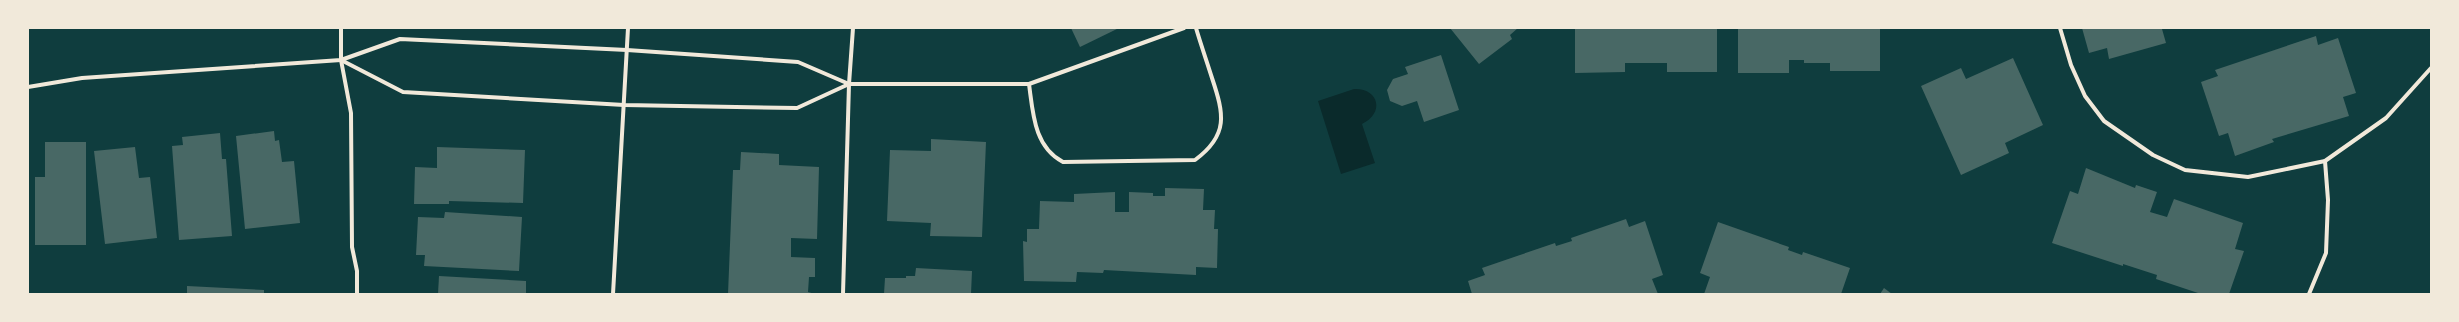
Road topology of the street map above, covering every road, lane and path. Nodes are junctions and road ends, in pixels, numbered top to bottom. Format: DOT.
graph roads {
  1 [pos="341,28"];
  2 [pos="628,28"];
  3 [pos="853,28"];
  4 [pos="1184,28"];
  5 [pos="1196,28"];
  6 [pos="2060,28"];
  7 [pos="627,50"];
  8 [pos="341,60"];
  9 [pos="2431,68"];
  10 [pos="850,84"];
  11 [pos="1029,84"];
  12 [pos="28,87"];
  13 [pos="624,105"];
  14 [pos="2325,161"];
  15 [pos="357,294"];
  16 [pos="614,294"];
  17 [pos="843,294"];
  18 [pos="2310,294"];
  1 -- 8 [label="street"];
  2 -- 7 [label="street"];
  3 -- 10 [label="street"];
  4 -- 11 [label="street"];
  5 -- 11 [label="street"];
  6 -- 14 [label="street"];
  7 -- 8 [label="street"];
  7 -- 10 [label="street"];
  7 -- 13 [label="street"];
  8 -- 12 [label="street"];
  8 -- 13 [label="street"];
  8 -- 15 [label="street"];
  9 -- 14 [label="street"];
  10 -- 11 [label="street"];
  10 -- 13 [label="street"];
  10 -- 17 [label="street"];
  13 -- 16 [label="street"];
  14 -- 18 [label="street"];
}
